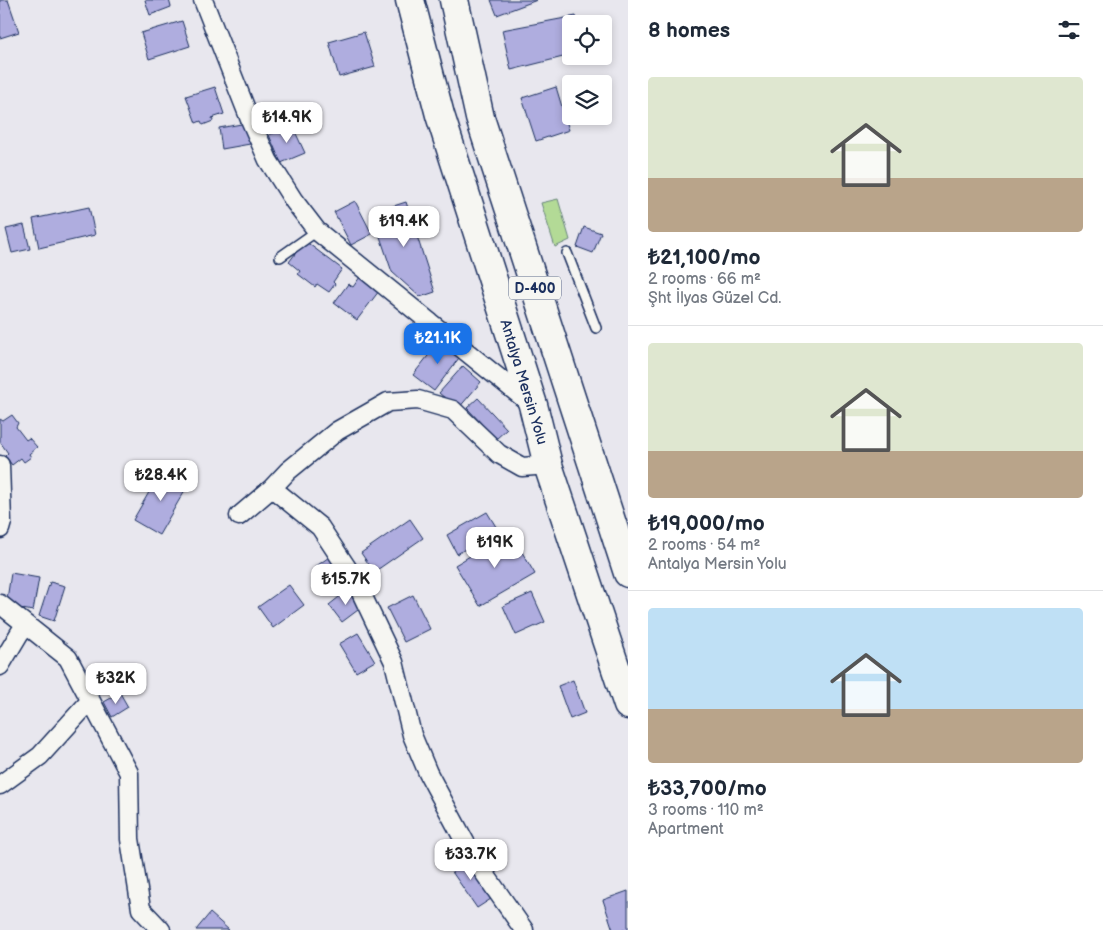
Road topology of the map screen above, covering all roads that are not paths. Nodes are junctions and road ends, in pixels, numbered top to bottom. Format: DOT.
graph roads {
  1 [pos="203,0"];
  2 [pos="410,0"];
  3 [pos="454,0"];
  4 [pos="317,231"];
  5 [pos="567,254"];
  6 [pos="280,257"];
  7 [pos="596,328"];
  8 [pos="533,406"];
  9 [pos="0,465"];
  10 [pos="548,465"];
  11 [pos="272,488"];
  12 [pos="239,516"];
  13 [pos="0,529"];
  14 [pos="628,573"];
  15 [pos="0,604"];
  16 [pos="25,624"];
  17 [pos="0,666"];
  18 [pos="90,701"];
  19 [pos="628,705"];
  20 [pos="0,785"];
  21 [pos="161,930"];
  22 [pos="524,930"];
  1 -- 4 [label="street"];
  2 -- 8 [label="highway, Antalya Mersin Yolu"];
  3 -- 14 [label="highway, D-400"];
  4 -- 6 [label="lane"];
  4 -- 8 [label="street"];
  5 -- 7 [label="lane"];
  8 -- 10 [label="highway, Antalya Mersin Yolu"];
  9 -- 13 [label="street"];
  10 -- 11 [label="street"];
  10 -- 19 [label="highway, Antalya Mersin Yolu"];
  11 -- 12 [label="street"];
  11 -- 22 [label="street"];
  15 -- 16 [label="street"];
  16 -- 17 [label="street"];
  16 -- 18 [label="street"];
  18 -- 20 [label="street"];
  18 -- 21 [label="street"];
}
